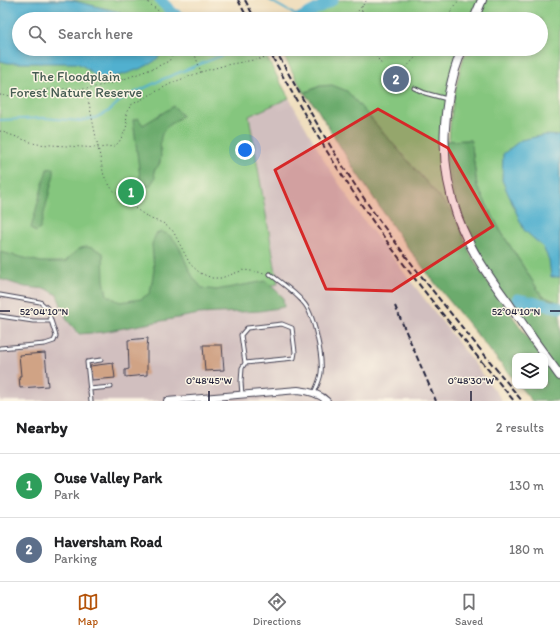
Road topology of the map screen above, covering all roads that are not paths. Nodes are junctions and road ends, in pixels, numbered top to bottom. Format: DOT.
graph roads {
  1 [pos="482,0"];
  2 [pos="477,12"];
  3 [pos="460,56"];
  4 [pos="414,88"];
  5 [pos="448,100"];
  6 [pos="270,274"];
  7 [pos="0,295"];
  8 [pos="0,316"];
  9 [pos="51,321"];
  10 [pos="0,348"];
  11 [pos="101,360"];
  12 [pos="245,363"];
  13 [pos="560,376"];
  14 [pos="111,387"];
  15 [pos="89,389"];
  16 [pos="314,393"];
  17 [pos="242,395"];
  18 [pos="91,401"];
  19 [pos="167,401"];
  20 [pos="327,401"];
  1 -- 2 [label="street"];
  3 -- 5 [label="street"];
  4 -- 5 [label="lane"];
  5 -- 13 [label="street"];
  6 -- 16 [label="lane"];
  7 -- 9 [label="lane"];
  8 -- 9 [label="lane"];
  9 -- 10 [label="lane"];
  11 -- 15 [label="lane"];
  12 -- 12 [label="lane"];
  12 -- 17 [label="lane"];
  14 -- 15 [label="lane"];
  15 -- 18 [label="lane"];
  16 -- 17 [label="street"];
  16 -- 20 [label="street"];
  17 -- 19 [label="street"];
}
